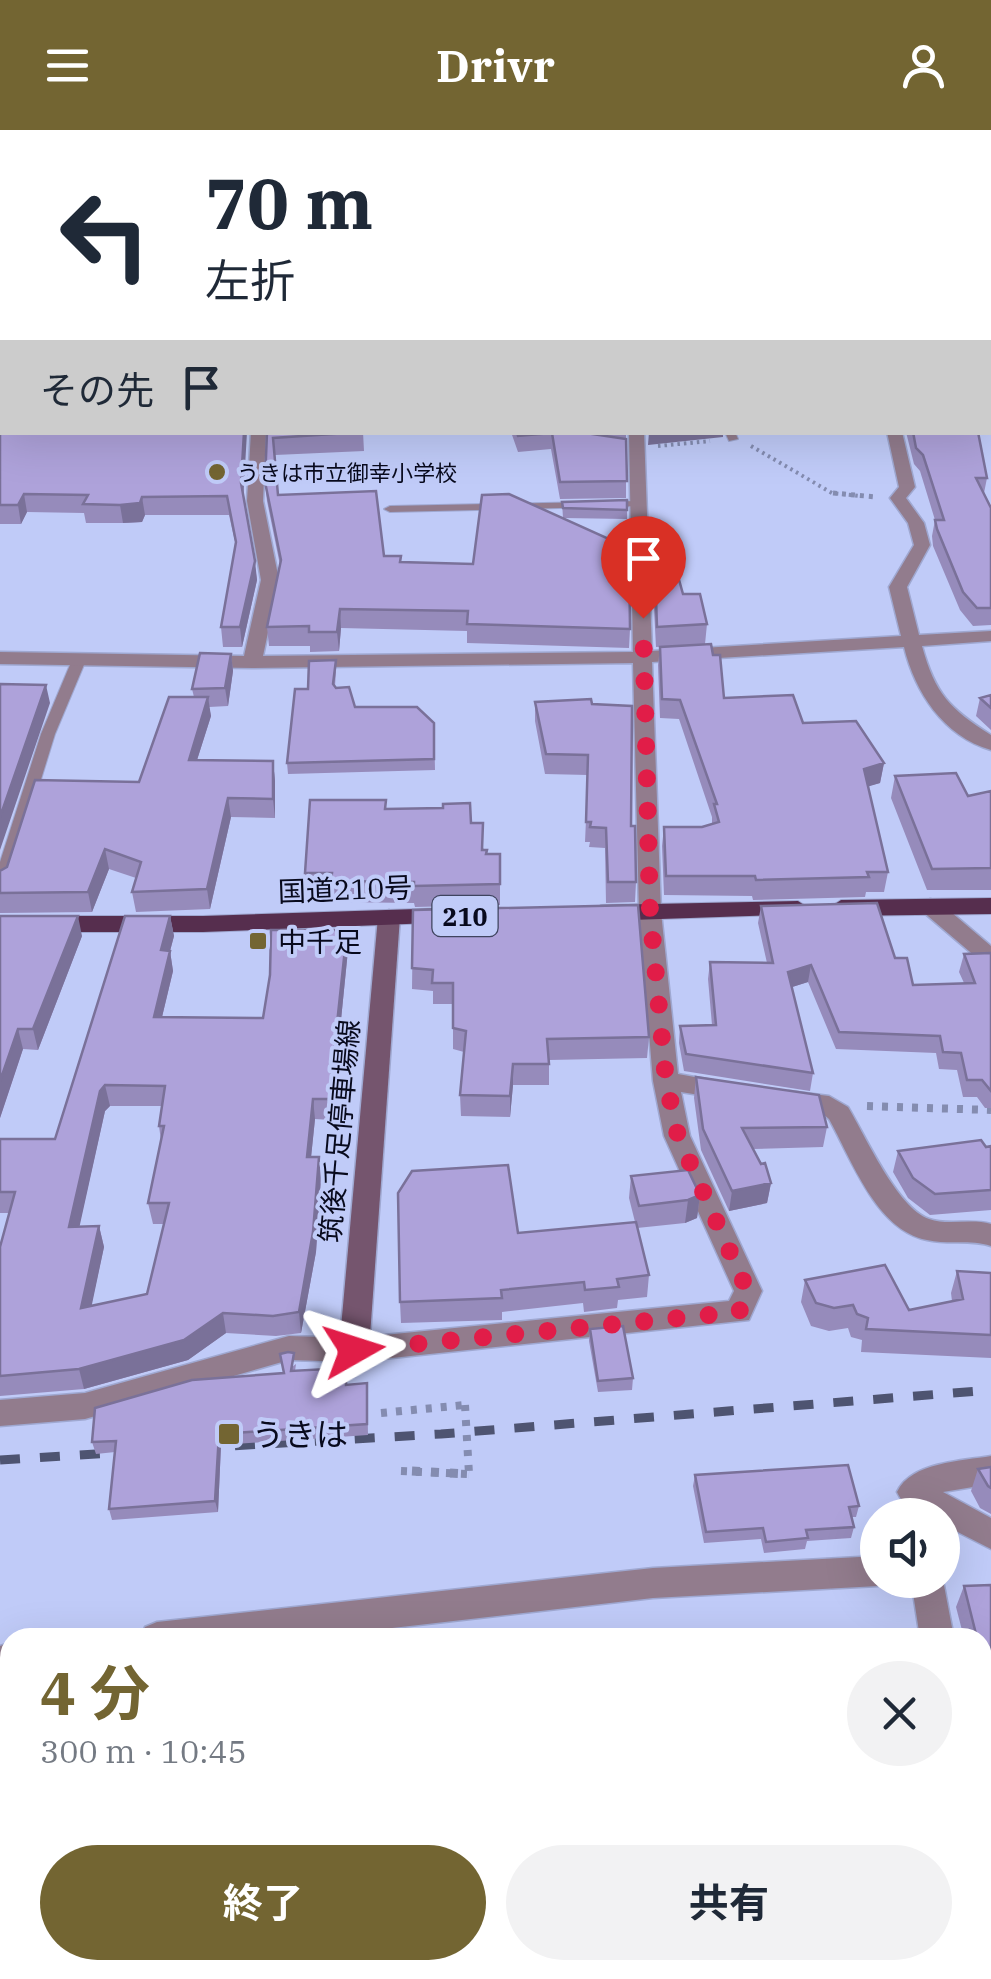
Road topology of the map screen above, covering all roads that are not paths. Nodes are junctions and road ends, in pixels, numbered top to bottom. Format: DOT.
graph roads {
  1 [pos="259,435"];
  2 [pos="895,435"];
  3 [pos="636,440"];
  4 [pos="616,448"];
  5 [pos="639,504"];
  6 [pos="390,509"];
  7 [pos="991,636"];
  8 [pos="910,641"];
  9 [pos="644,657"];
  10 [pos="0,658"];
  11 [pos="79,660"];
  12 [pos="252,662"];
  13 [pos="991,744"];
  14 [pos="0,886"];
  15 [pos="930,906"];
  16 [pos="991,906"];
  17 [pos="650,912"];
  18 [pos="576,914"];
  19 [pos="482,915"];
  20 [pos="389,917"];
  21 [pos="0,924"];
  22 [pos="991,958"];
  23 [pos="666,1081"];
  24 [pos="991,1235"];
  25 [pos="354,1350"];
  26 [pos="0,1413"];
  27 [pos="991,1470"];
  28 [pos="919,1498"];
  29 [pos="960,1522"];
  30 [pos="991,1534"];
  31 [pos="860,1572"];
  32 [pos="931,1598"];
  33 [pos="247,1628"];
  34 [pos="935,1628"];
  1 -- 12 [label="street"];
  2 -- 8 [label="street"];
  3 -- 4 [label="street"];
  3 -- 5 [label="street"];
  5 -- 6 [label="lane"];
  5 -- 9 [label="street"];
  7 -- 8 [label="street"];
  8 -- 9 [label="street"];
  8 -- 13 [label="street"];
  9 -- 12 [label="street"];
  9 -- 17 [label="street"];
  10 -- 11 [label="street"];
  11 -- 12 [label="street"];
  11 -- 14 [label="lane"];
  15 -- 16 [label="highway"];
  15 -- 17 [label="highway"];
  15 -- 22 [label="street"];
  17 -- 18 [label="highway"];
  17 -- 23 [label="street"];
  19 -- 20 [label="highway, 国道210号 / 210"];
  20 -- 21 [label="highway, 国道210号 / 210"];
  20 -- 25 [label="main road, 筑後千足停車場線"];
  23 -- 24 [label="street"];
  23 -- 25 [label="street"];
  25 -- 26 [label="street"];
  27 -- 28 [label="street"];
  29 -- 30 [label="street"];
  31 -- 33 [label="street"];
  32 -- 34 [label="street"];
}
